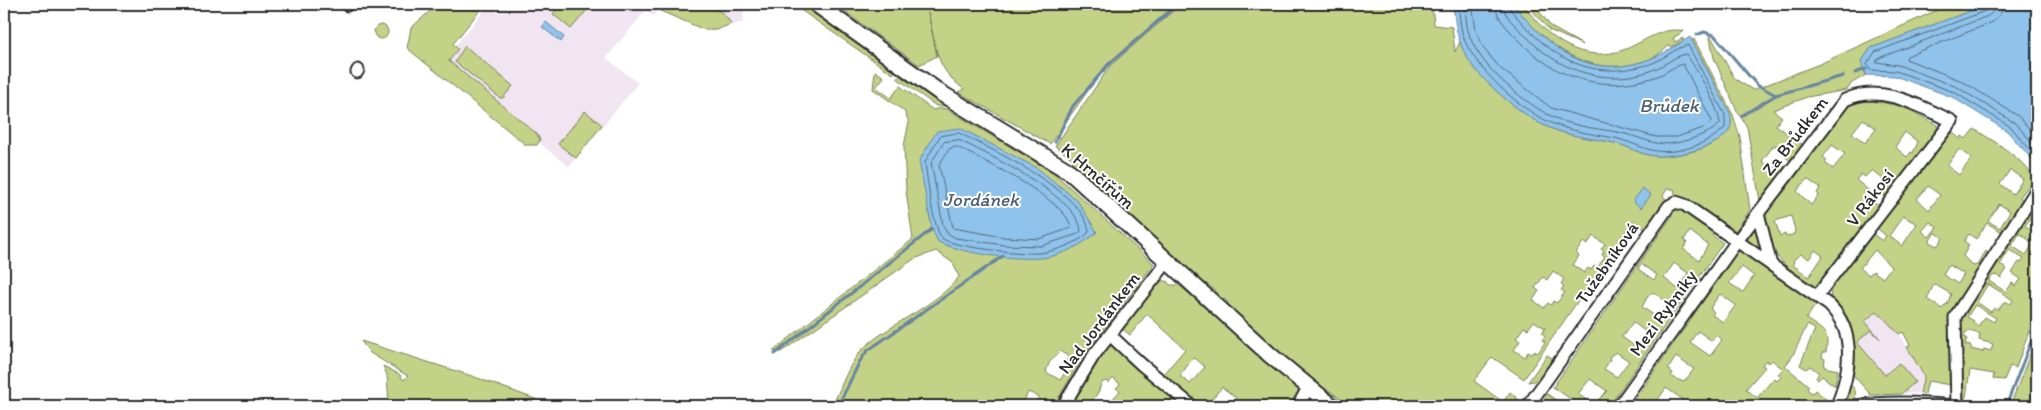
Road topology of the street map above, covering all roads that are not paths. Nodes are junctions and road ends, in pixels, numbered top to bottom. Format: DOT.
graph roads {
  1 [pos="816,4"];
  2 [pos="1952,121"];
  3 [pos="2037,189"];
  4 [pos="1758,213"];
  5 [pos="1737,241"];
  6 [pos="1167,262"];
  7 [pos="1771,265"];
  8 [pos="1817,296"];
  9 [pos="1110,335"];
  10 [pos="1308,388"];
  11 [pos="1063,406"];
  12 [pos="1192,406"];
  13 [pos="1298,406"];
  14 [pos="1332,406"];
  15 [pos="1528,406"];
  16 [pos="1618,406"];
  17 [pos="1838,406"];
  18 [pos="1856,406"];
  19 [pos="1955,406"];
  1 -- 6 [label="street, K Hrnčířům"];
  2 -- 4 [label="street, Za Brůdkem"];
  2 -- 8 [label="street, V Rákosí"];
  3 -- 19 [label="street"];
  4 -- 5 [label="street, Mezi Rybníky"];
  4 -- 7 [label="street"];
  5 -- 7 [label="street"];
  5 -- 15 [label="street, Tužebníková"];
  5 -- 16 [label="street, Mezi Rybníky"];
  6 -- 9 [label="street, Nad Jordánkem"];
  6 -- 10 [label="street, K Hrnčířům"];
  7 -- 8 [label="street"];
  8 -- 17 [label="street"];
  9 -- 11 [label="street, Nad Jordánkem"];
  9 -- 12 [label="street"];
  10 -- 13 [label="street"];
  10 -- 14 [label="street, K Hrnčířům"];
  18 -- 19 [label="street"];
}
